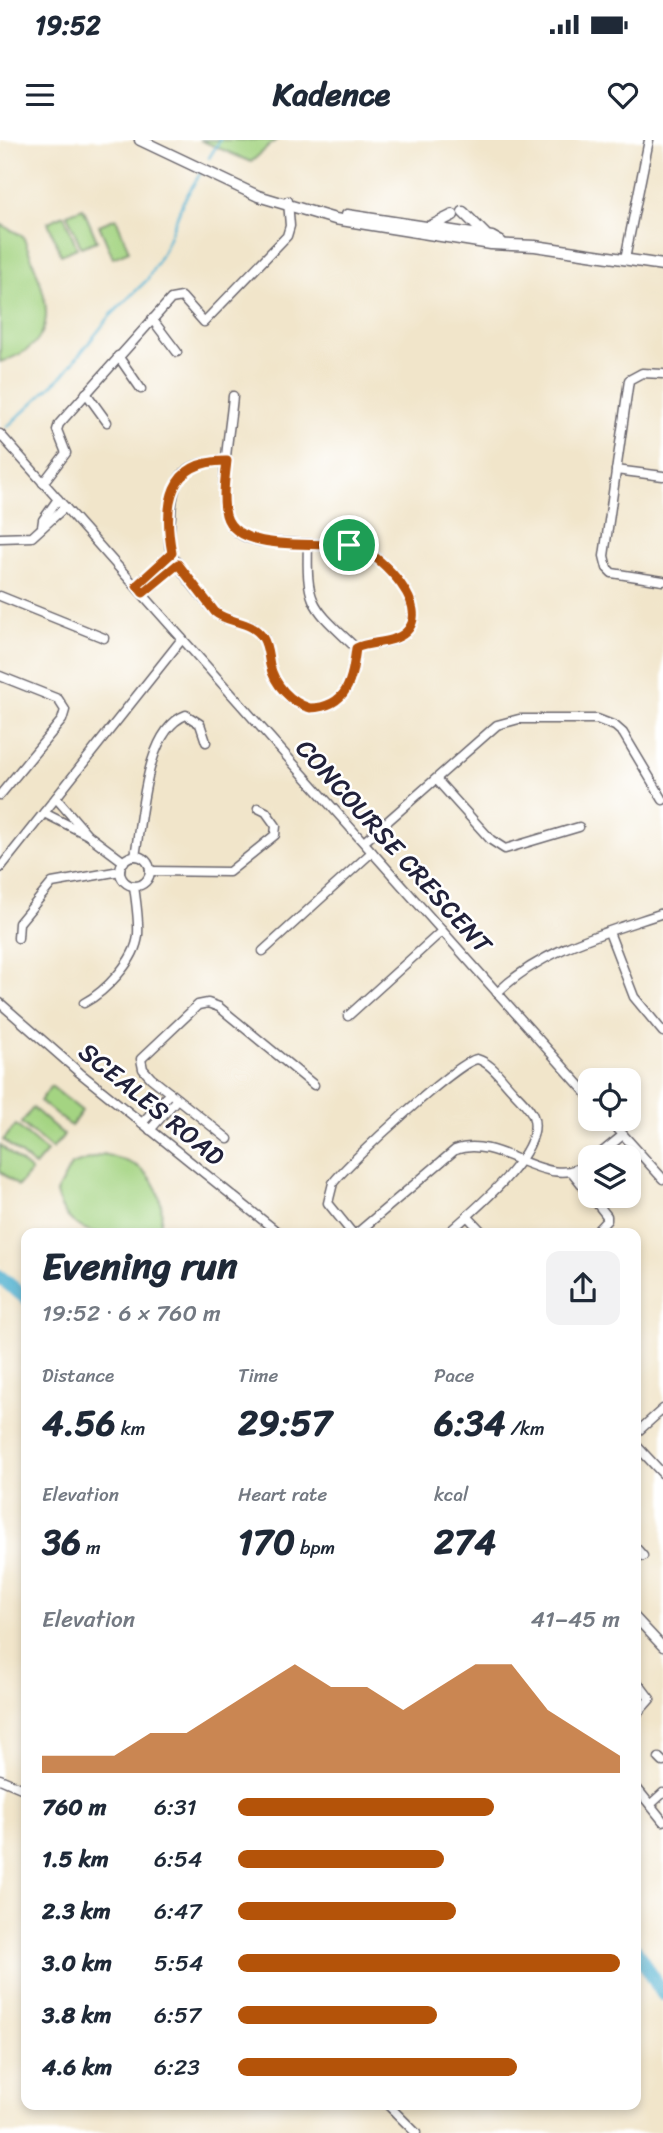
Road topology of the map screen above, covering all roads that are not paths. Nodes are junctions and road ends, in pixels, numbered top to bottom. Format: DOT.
graph roads {
  1 [pos="140,140"];
  2 [pos="152,140"];
  3 [pos="649,140"];
  4 [pos="288,204"];
  5 [pos="427,227"];
  6 [pos="497,240"];
  7 [pos="625,259"];
  8 [pos="663,265"];
  9 [pos="152,319"];
  10 [pos="177,352"];
  11 [pos="118,356"];
  12 [pos="663,374"];
  13 [pos="141,389"];
  14 [pos="86,393"];
  15 [pos="233,396"];
  16 [pos="107,422"];
  17 [pos="0,434"];
  18 [pos="227,461"];
  19 [pos="615,470"];
  20 [pos="663,476"];
  21 [pos="43,482"];
  22 [pos="58,499"];
  23 [pos="65,507"];
  24 [pos="42,527"];
  25 [pos="0,538"];
  26 [pos="308,544"];
  27 [pos="172,553"];
  28 [pos="178,564"];
  29 [pos="663,581"];
  30 [pos="137,585"];
  31 [pos="143,593"];
  32 [pos="0,596"];
  33 [pos="104,638"];
  34 [pos="182,639"];
  35 [pos="356,648"];
  36 [pos="0,676"];
  37 [pos="206,742"];
  38 [pos="436,779"];
  39 [pos="4,786"];
  40 [pos="0,795"];
  41 [pos="56,798"];
  42 [pos="663,800"];
  43 [pos="258,808"];
  44 [pos="44,813"];
  45 [pos="579,827"];
  46 [pos="88,835"];
  47 [pos="364,842"];
  48 [pos="372,852"];
  49 [pos="135,856"];
  50 [pos="124,862"];
  51 [pos="2,863"];
  52 [pos="150,871"];
  53 [pos="121,872"];
  54 [pos="134,886"];
  55 [pos="663,913"];
  56 [pos="442,931"];
  57 [pos="609,932"];
  58 [pos="18,938"];
  59 [pos="263,951"];
  60 [pos="497,993"];
  61 [pos="0,1003"];
  62 [pos="84,1003"];
  63 [pos="348,1016"];
  64 [pos="663,1032"];
  65 [pos="578,1084"];
  66 [pos="314,1085"];
  67 [pos="173,1096"];
  68 [pos="142,1123"];
  69 [pos="150,1130"];
  70 [pos="619,1131"];
  71 [pos="623,1135"];
  72 [pos="228,1139"];
  73 [pos="611,1145"];
  74 [pos="520,1159"];
  75 [pos="578,1169"];
  76 [pos="572,1172"];
  77 [pos="663,1179"];
  78 [pos="467,1216"];
  79 [pos="272,1228"];
  80 [pos="349,1228"];
  81 [pos="361,1228"];
  82 [pos="454,1228"];
  83 [pos="478,1228"];
  84 [pos="600,1228"];
  85 [pos="663,1409"];
  86 [pos="641,1429"];
  87 [pos="641,1450"];
  88 [pos="663,1474"];
  89 [pos="641,1554"];
  90 [pos="643,1556"];
  91 [pos="641,1623"];
  92 [pos="663,1647"];
  93 [pos="641,1687"];
  94 [pos="641,1709"];
  95 [pos="0,1779"];
  96 [pos="21,1788"];
  97 [pos="641,1793"];
  98 [pos="663,1793"];
  99 [pos="651,1804"];
  100 [pos="663,1821"];
  101 [pos="393,2110"];
  102 [pos="416,2133"];
  1 -- 4 [label="street"];
  2 -- 4 [label="street"];
  3 -- 7 [label="street"];
  4 -- 5 [label="street"];
  4 -- 6 [label="street"];
  4 -- 9 [label="street"];
  5 -- 6 [label="street"];
  5 -- 6 [label="street"];
  6 -- 7 [label="street"];
  7 -- 8 [label="street"];
  9 -- 10 [label="street"];
  9 -- 11 [label="street"];
  11 -- 13 [label="street"];
  11 -- 14 [label="street"];
  12 -- 19 [label="street"];
  14 -- 16 [label="street"];
  14 -- 21 [label="street"];
  15 -- 18 [label="street"];
  17 -- 21 [label="street, CONCOURSE CRESCENT"];
  18 -- 26 [label="street"];
  18 -- 27 [label="street"];
  19 -- 20 [label="street"];
  19 -- 29 [label="street"];
  21 -- 22 [label="street, CONCOURSE CRESCENT"];
  22 -- 23 [label="street, CONCOURSE CRESCENT"];
  22 -- 24 [label="street"];
  23 -- 24 [label="street"];
  23 -- 30 [label="street, CONCOURSE CRESCENT"];
  24 -- 25 [label="street"];
  26 -- 35 [label="street"];
  26 -- 35 [label="street"];
  27 -- 28 [label="street"];
  27 -- 30 [label="street"];
  28 -- 31 [label="street"];
  28 -- 35 [label="street"];
  30 -- 31 [label="street, CONCOURSE CRESCENT"];
  31 -- 34 [label="street, CONCOURSE CRESCENT"];
  32 -- 33 [label="street"];
  34 -- 41 [label="street"];
  34 -- 47 [label="street, CONCOURSE CRESCENT"];
  36 -- 39 [label="street"];
  37 -- 49 [label="street"];
  38 -- 42 [label="street"];
  38 -- 45 [label="street"];
  38 -- 47 [label="street"];
  39 -- 40 [label="street"];
  41 -- 44 [label="street"];
  41 -- 46 [label="street"];
  43 -- 52 [label="street"];
  44 -- 46 [label="street"];
  44 -- 51 [label="street"];
  46 -- 50 [label="street"];
  47 -- 48 [label="street, CONCOURSE CRESCENT"];
  48 -- 56 [label="street, CONCOURSE CRESCENT"];
  48 -- 59 [label="street"];
  49 -- 50 [label="street"];
  49 -- 52 [label="street"];
  50 -- 53 [label="street"];
  52 -- 54 [label="street"];
  53 -- 54 [label="street"];
  53 -- 58 [label="street"];
  54 -- 62 [label="street"];
  55 -- 57 [label="street"];
  56 -- 60 [label="street, CONCOURSE CRESCENT"];
  56 -- 63 [label="street"];
  57 -- 60 [label="street"];
  57 -- 64 [label="street"];
  60 -- 65 [label="street, CONCOURSE CRESCENT"];
  61 -- 68 [label="street, SCEALES ROAD"];
  66 -- 67 [label="street"];
  67 -- 68 [label="street"];
  67 -- 69 [label="street"];
  67 -- 72 [label="street"];
  68 -- 69 [label="street, SCEALES ROAD"];
  69 -- 79 [label="street, SCEALES ROAD"];
  70 -- 71 [label="street"];
  71 -- 73 [label="street"];
  71 -- 77 [label="street"];
  74 -- 76 [label="street"];
  74 -- 78 [label="street"];
  74 -- 80 [label="street"];
  74 -- 81 [label="street"];
  75 -- 76 [label="street"];
  76 -- 84 [label="street"];
  78 -- 82 [label="street"];
  78 -- 83 [label="street"];
  85 -- 86 [label="street"];
  87 -- 88 [label="street"];
  89 -- 90 [label="street"];
  91 -- 92 [label="street"];
  93 -- 94 [label="street"];
  95 -- 96 [label="street"];
  97 -- 99 [label="street"];
  98 -- 99 [label="street"];
  99 -- 100 [label="street"];
  101 -- 102 [label="street"];
}
